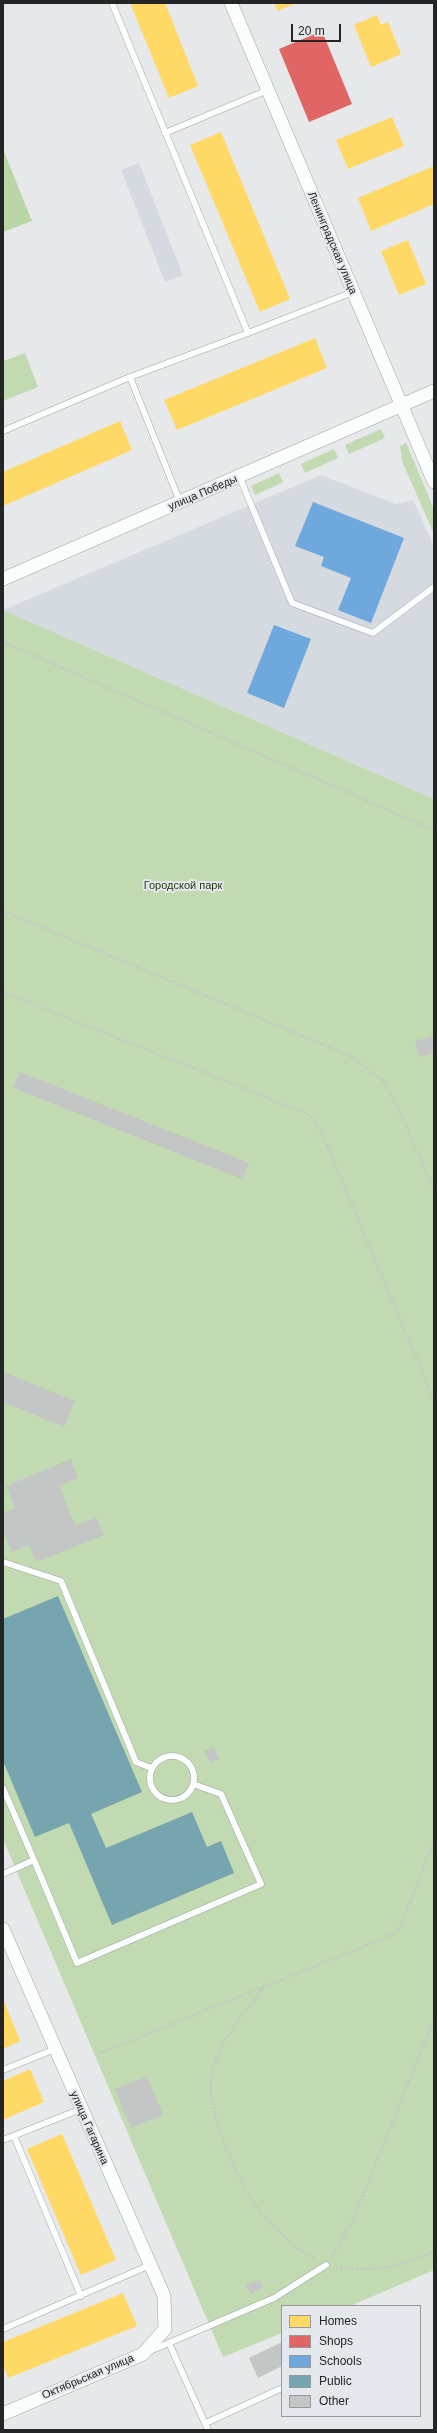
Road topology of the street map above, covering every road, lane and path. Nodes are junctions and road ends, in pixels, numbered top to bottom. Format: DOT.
graph roads {
  1 [pos="112,3"];
  2 [pos="231,3"];
  3 [pos="268,90"];
  4 [pos="165,133"];
  5 [pos="353,292"];
  6 [pos="248,333"];
  7 [pos="130,377"];
  8 [pos="434,391"];
  9 [pos="402,405"];
  10 [pos="3,431"];
  11 [pos="240,478"];
  12 [pos="434,482"];
  13 [pos="180,502"];
  14 [pos="3,579"];
  15 [pos="434,588"];
  16 [pos="3,642"];
  17 [pos="434,830"];
  18 [pos="3,911"];
  19 [pos="3,992"];
  20 [pos="434,1190"];
  21 [pos="434,1400"];
  22 [pos="3,1562"];
  23 [pos="151,1768"];
  24 [pos="193,1784"];
  25 [pos="3,1788"];
  26 [pos="434,1840"];
  27 [pos="34,1860"];
  28 [pos="3,1874"];
  29 [pos="3,1929"];
  30 [pos="264,1987"];
  31 [pos="434,2019"];
  32 [pos="55,2048"];
  33 [pos="95,2055"];
  34 [pos="3,2070"];
  35 [pos="81,2109"];
  36 [pos="14,2136"];
  37 [pos="3,2140"];
  38 [pos="434,2251"];
  39 [pos="150,2265"];
  40 [pos="326,2265"];
  41 [pos="81,2296"];
  42 [pos="3,2329"];
  43 [pos="165,2329"];
  44 [pos="169,2343"];
  45 [pos="143,2354"];
  46 [pos="281,2388"];
  47 [pos="3,2414"];
  48 [pos="206,2423"];
  49 [pos="208,2430"];
  1 -- 4 [label="lane"];
  2 -- 3 [label="street, Ленинградская улица"];
  3 -- 4 [label="lane"];
  3 -- 5 [label="street, Ленинградская улица"];
  4 -- 6 [label="lane"];
  5 -- 6 [label="lane"];
  5 -- 9 [label="street, Ленинградская улица"];
  6 -- 7 [label="lane"];
  7 -- 10 [label="lane"];
  7 -- 13 [label="lane"];
  8 -- 9 [label="street, улица Победы"];
  9 -- 11 [label="street, улица Победы"];
  9 -- 12 [label="street, Ленинградская улица"];
  11 -- 13 [label="street, улица Победы"];
  11 -- 15 [label="lane"];
  13 -- 14 [label="street, улица Победы"];
  16 -- 17 [label="path"];
  18 -- 20 [label="path"];
  19 -- 21 [label="path"];
  22 -- 23 [label="lane"];
  23 -- 24 [label="lane"];
  23 -- 24 [label="lane"];
  24 -- 27 [label="lane"];
  25 -- 27 [label="lane"];
  26 -- 30 [label="path"];
  27 -- 28 [label="lane"];
  29 -- 32 [label="street, улица Гагарина"];
  30 -- 33 [label="path"];
  30 -- 40 [label="path"];
  31 -- 40 [label="path"];
  32 -- 34 [label="lane"];
  32 -- 35 [label="street, улица Гагарина"];
  35 -- 36 [label="lane"];
  35 -- 39 [label="street, улица Гагарина"];
  36 -- 37 [label="lane"];
  36 -- 41 [label="lane"];
  38 -- 40 [label="path"];
  39 -- 41 [label="lane"];
  39 -- 43 [label="street, улица Гагарина"];
  40 -- 44 [label="lane"];
  41 -- 42 [label="lane"];
  43 -- 45 [label="street, Октябрьская улица"];
  44 -- 45 [label="lane"];
  44 -- 48 [label="lane"];
  45 -- 47 [label="street, Октябрьская улица"];
  46 -- 48 [label="lane"];
  48 -- 49 [label="lane"];
}
